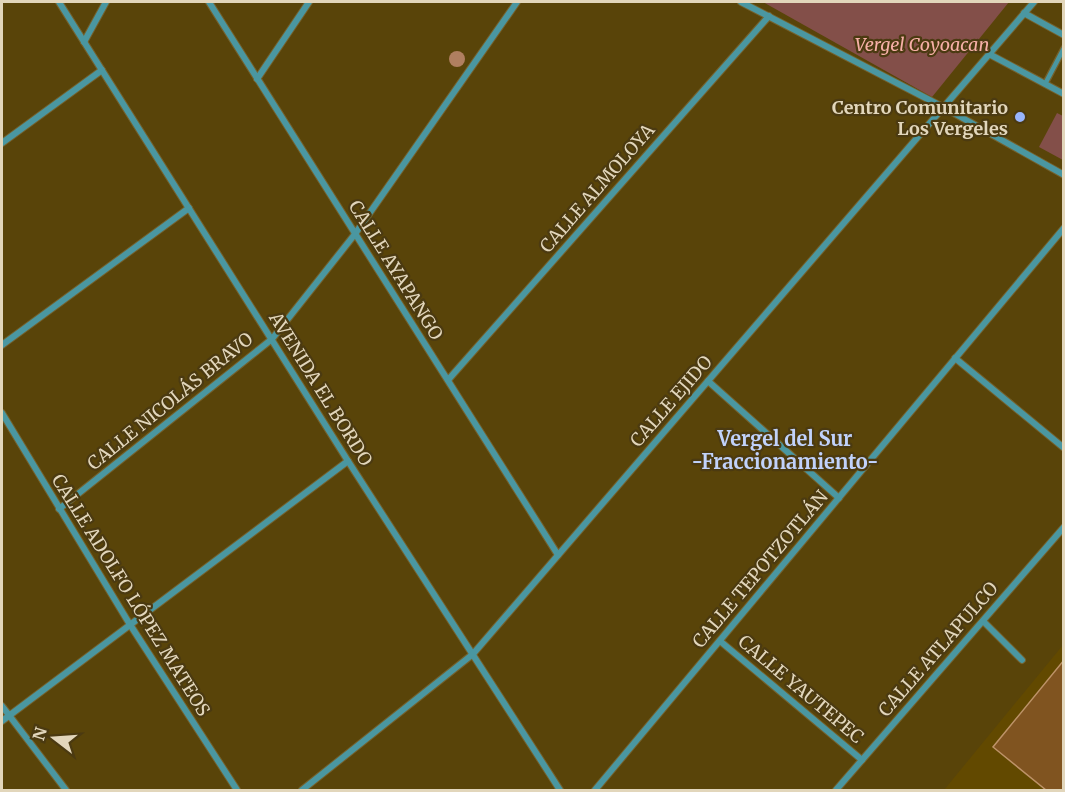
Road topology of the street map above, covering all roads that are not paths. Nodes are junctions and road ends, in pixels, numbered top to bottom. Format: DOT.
graph roads {
  1 [pos="59,2"];
  2 [pos="106,2"];
  3 [pos="209,2"];
  4 [pos="309,2"];
  5 [pos="517,2"];
  6 [pos="741,2"];
  7 [pos="1034,2"];
  8 [pos="1024,13"];
  9 [pos="769,16"];
  10 [pos="1064,35"];
  11 [pos="84,42"];
  12 [pos="1064,48"];
  13 [pos="989,54"];
  14 [pos="102,70"];
  15 [pos="257,79"];
  16 [pos="1045,84"];
  17 [pos="1064,94"];
  18 [pos="943,107"];
  19 [pos="2,143"];
  20 [pos="1064,175"];
  21 [pos="189,208"];
  22 [pos="1064,228"];
  23 [pos="355,234"];
  24 [pos="272,339"];
  25 [pos="2,345"];
  26 [pos="955,358"];
  27 [pos="448,380"];
  28 [pos="708,381"];
  29 [pos="2,413"];
  30 [pos="1064,448"];
  31 [pos="348,461"];
  32 [pos="839,498"];
  33 [pos="59,509"];
  34 [pos="1064,527"];
  35 [pos="558,555"];
  36 [pos="982,621"];
  37 [pos="129,623"];
  38 [pos="720,641"];
  39 [pos="473,654"];
  40 [pos="1022,660"];
  41 [pos="2,706"];
  42 [pos="9,715"];
  43 [pos="2,721"];
  44 [pos="862,760"];
  45 [pos="66,790"];
  46 [pos="237,790"];
  47 [pos="302,790"];
  48 [pos="560,790"];
  49 [pos="595,790"];
  50 [pos="836,790"];
  1 -- 11 [label="street, AVENIDA EL BORDO"];
  2 -- 11 [label="street"];
  3 -- 15 [label="street, CALLE AYAPANGO"];
  4 -- 15 [label="street"];
  5 -- 23 [label="street, CALLE NICOLÁS BRAVO"];
  6 -- 9 [label="street"];
  7 -- 8 [label="street, CALLE EJIDO"];
  8 -- 10 [label="street"];
  8 -- 13 [label="street, CALLE EJIDO"];
  9 -- 18 [label="street"];
  9 -- 27 [label="street, CALLE ALMOLOYA"];
  11 -- 14 [label="street, AVENIDA EL BORDO"];
  12 -- 16 [label="lane"];
  13 -- 16 [label="street"];
  13 -- 18 [label="street, CALLE EJIDO"];
  14 -- 19 [label="street"];
  14 -- 21 [label="street, AVENIDA EL BORDO"];
  15 -- 23 [label="street, CALLE AYAPANGO"];
  16 -- 17 [label="street"];
  18 -- 20 [label="street"];
  18 -- 28 [label="street, CALLE EJIDO"];
  21 -- 24 [label="street, AVENIDA EL BORDO"];
  21 -- 25 [label="street"];
  22 -- 26 [label="street, CALLE TEPOTZOTLÁN"];
  23 -- 24 [label="street, CALLE NICOLÁS BRAVO"];
  23 -- 27 [label="street, CALLE AYAPANGO"];
  24 -- 31 [label="street, AVENIDA EL BORDO"];
  24 -- 33 [label="street, CALLE NICOLÁS BRAVO"];
  26 -- 30 [label="street"];
  26 -- 32 [label="street, CALLE TEPOTZOTLÁN"];
  27 -- 35 [label="street, CALLE AYAPANGO"];
  28 -- 32 [label="street"];
  28 -- 35 [label="street, CALLE EJIDO"];
  29 -- 33 [label="street, CALLE ADOLFO LÓPEZ MATEOS"];
  31 -- 37 [label="street"];
  31 -- 39 [label="street, AVENIDA EL BORDO"];
  32 -- 38 [label="street, CALLE TEPOTZOTLÁN"];
  33 -- 37 [label="street, CALLE ADOLFO LÓPEZ MATEOS"];
  34 -- 36 [label="street, CALLE ATLAPULCO"];
  35 -- 39 [label="street, CALLE EJIDO"];
  36 -- 40 [label="street"];
  36 -- 44 [label="street, CALLE ATLAPULCO"];
  37 -- 42 [label="street"];
  37 -- 46 [label="street, CALLE ADOLFO LÓPEZ MATEOS"];
  38 -- 44 [label="street, CALLE YAUTEPEC"];
  38 -- 49 [label="street, CALLE TEPOTZOTLÁN"];
  39 -- 47 [label="street, CALLE EJIDO"];
  39 -- 48 [label="street, AVENIDA EL BORDO"];
  41 -- 42 [label="street"];
  42 -- 43 [label="street"];
  42 -- 45 [label="street"];
  44 -- 50 [label="street, CALLE ATLAPULCO"];
}
